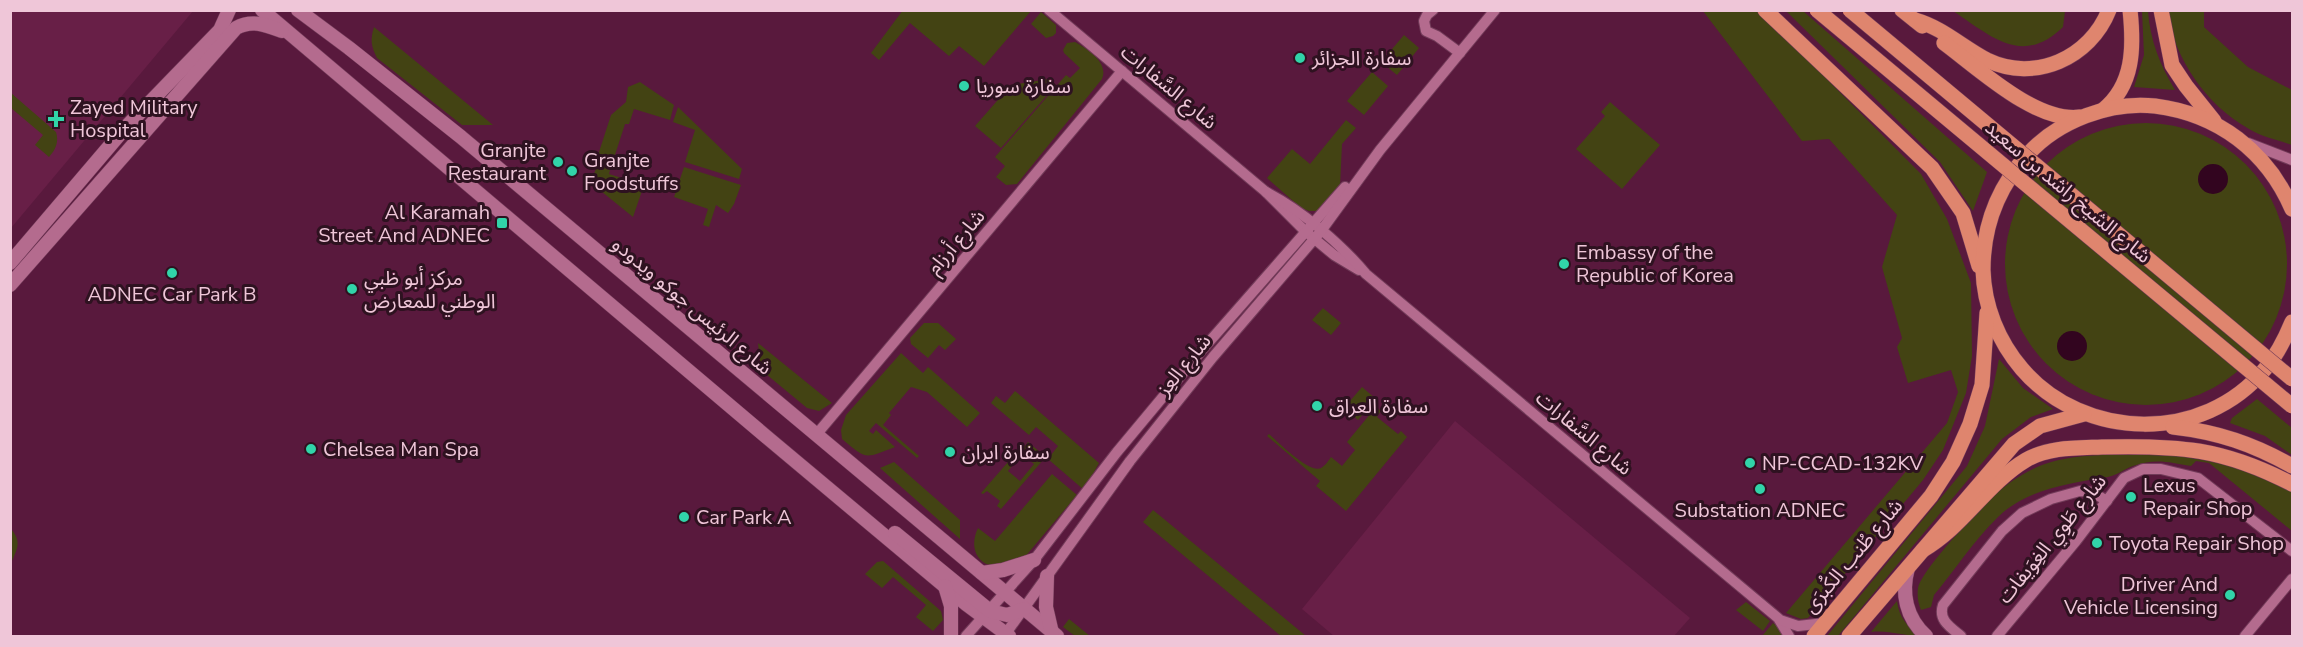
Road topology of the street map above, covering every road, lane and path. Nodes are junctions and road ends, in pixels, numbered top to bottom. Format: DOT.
graph roads {
  1 [pos="229,10"];
  2 [pos="262,10"];
  3 [pos="297,10"];
  4 [pos="1049,10"];
  5 [pos="1434,10"];
  6 [pos="1496,10"];
  7 [pos="1766,10"];
  8 [pos="1817,10"];
  9 [pos="1850,10"];
  10 [pos="1902,10"];
  11 [pos="2109,10"];
  12 [pos="2130,10"];
  13 [pos="2161,10"];
  14 [pos="1915,20"];
  15 [pos="290,33"];
  16 [pos="1460,53"];
  17 [pos="1122,71"];
  18 [pos="2103,110"];
  19 [pos="2083,117"];
  20 [pos="2216,123"];
  21 [pos="2245,142"];
  22 [pos="2292,160"];
  23 [pos="2292,209"];
  24 [pos="1313,231"];
  25 [pos="10,262"];
  26 [pos="1984,282"];
  27 [pos="10,285"];
  28 [pos="1987,301"];
  29 [pos="2292,322"];
  30 [pos="2292,379"];
  31 [pos="2292,406"];
  32 [pos="2084,414"];
  33 [pos="2155,425"];
  34 [pos="816,435"];
  35 [pos="769,439"];
  36 [pos="2292,466"];
  37 [pos="2292,484"];
  38 [pos="2107,501"];
  39 [pos="1923,550"];
  40 [pos="2292,551"];
  41 [pos="1034,560"];
  42 [pos="1908,568"];
  43 [pos="982,573"];
  44 [pos="1047,576"];
  45 [pos="2292,579"];
  46 [pos="945,586"];
  47 [pos="1005,593"];
  48 [pos="1024,609"];
  49 [pos="986,614"];
  50 [pos="1780,620"];
  51 [pos="1825,623"];
  52 [pos="1054,635"];
  53 [pos="951,636"];
  54 [pos="966,636"];
  55 [pos="1006,636"];
  56 [pos="1789,636"];
  57 [pos="1814,636"];
  58 [pos="1850,636"];
  59 [pos="1926,636"];
  60 [pos="1961,636"];
  61 [pos="1997,636"];
  62 [pos="2245,636"];
  1 -- 25 [label="street"];
  2 -- 15 [label="street"];
  3 -- 34 [label="street, شارع الرئيس جوكو ويدودو"];
  4 -- 17 [label="street, شارع السَّفارات"];
  5 -- 16 [label="street"];
  6 -- 16 [label="street, شارع العِز"];
  7 -- 26 [label="main road"];
  8 -- 31 [label="main road, شارع الشيخ راشد بن سعيد, bridge"];
  9 -- 30 [label="main road, شارع الشيخ راشد بن سعيد, bridge"];
  10 -- 14 [label="main road"];
  11 -- 14 [label="main road"];
  12 -- 18 [label="main road"];
  13 -- 20 [label="main road"];
  14 -- 19 [label="main road"];
  15 -- 27 [label="street"];
  15 -- 35 [label="street"];
  16 -- 24 [label="street, شارع العِز"];
  17 -- 24 [label="street, شارع السَّفارات"];
  17 -- 34 [label="street, شارع أرزام"];
  18 -- 19 [label="main road"];
  18 -- 20 [label="main road"];
  19 -- 26 [label="main road"];
  20 -- 21 [label="main road"];
  21 -- 22 [label="street"];
  21 -- 23 [label="main road"];
  24 -- 41 [label="street, شارع العِز"];
  24 -- 44 [label="street, شارع العِز"];
  24 -- 50 [label="street, شارع السَّفارات"];
  26 -- 28 [label="main road"];
  28 -- 32 [label="main road"];
  28 -- 51 [label="main road, شارع طُنب الكُبرَى"];
  29 -- 33 [label="main road"];
  32 -- 33 [label="main road"];
  32 -- 39 [label="main road"];
  33 -- 36 [label="main road"];
  34 -- 43 [label="street, شارع الرئيس جوكو ويدودو"];
  35 -- 46 [label="street"];
  35 -- 49 [label="street"];
  37 -- 39 [label="main road"];
  38 -- 40 [label="street, شارع طَوِي الغِوَيفات"];
  38 -- 60 [label="street"];
  38 -- 61 [label="street, شارع طَوِي الغِوَيفات"];
  39 -- 42 [label="main road"];
  41 -- 43 [label="street"];
  41 -- 47 [label="street, شارع العِز"];
  42 -- 58 [label="main road"];
  42 -- 59 [label="street"];
  43 -- 47 [label="street, شارع الرئيس جوكو ويدودو"];
  44 -- 48 [label="street, شارع العِز"];
  44 -- 52 [label="street"];
  45 -- 62 [label="street"];
  46 -- 49 [label="street"];
  46 -- 53 [label="street"];
  47 -- 48 [label="street, شارع الرئيس جوكو ويدودو"];
  47 -- 49 [label="street, شارع العِز"];
  48 -- 49 [label="street"];
  48 -- 52 [label="street, شارع الرئيس جوكو ويدودو"];
  48 -- 55 [label="street, شارع العِز"];
  49 -- 54 [label="street, شارع العِز"];
  49 -- 55 [label="street"];
  50 -- 51 [label="street"];
  50 -- 56 [label="street, شارع السَّفارات"];
  51 -- 57 [label="main road, شارع طُنب الكُبرَى"];
}
